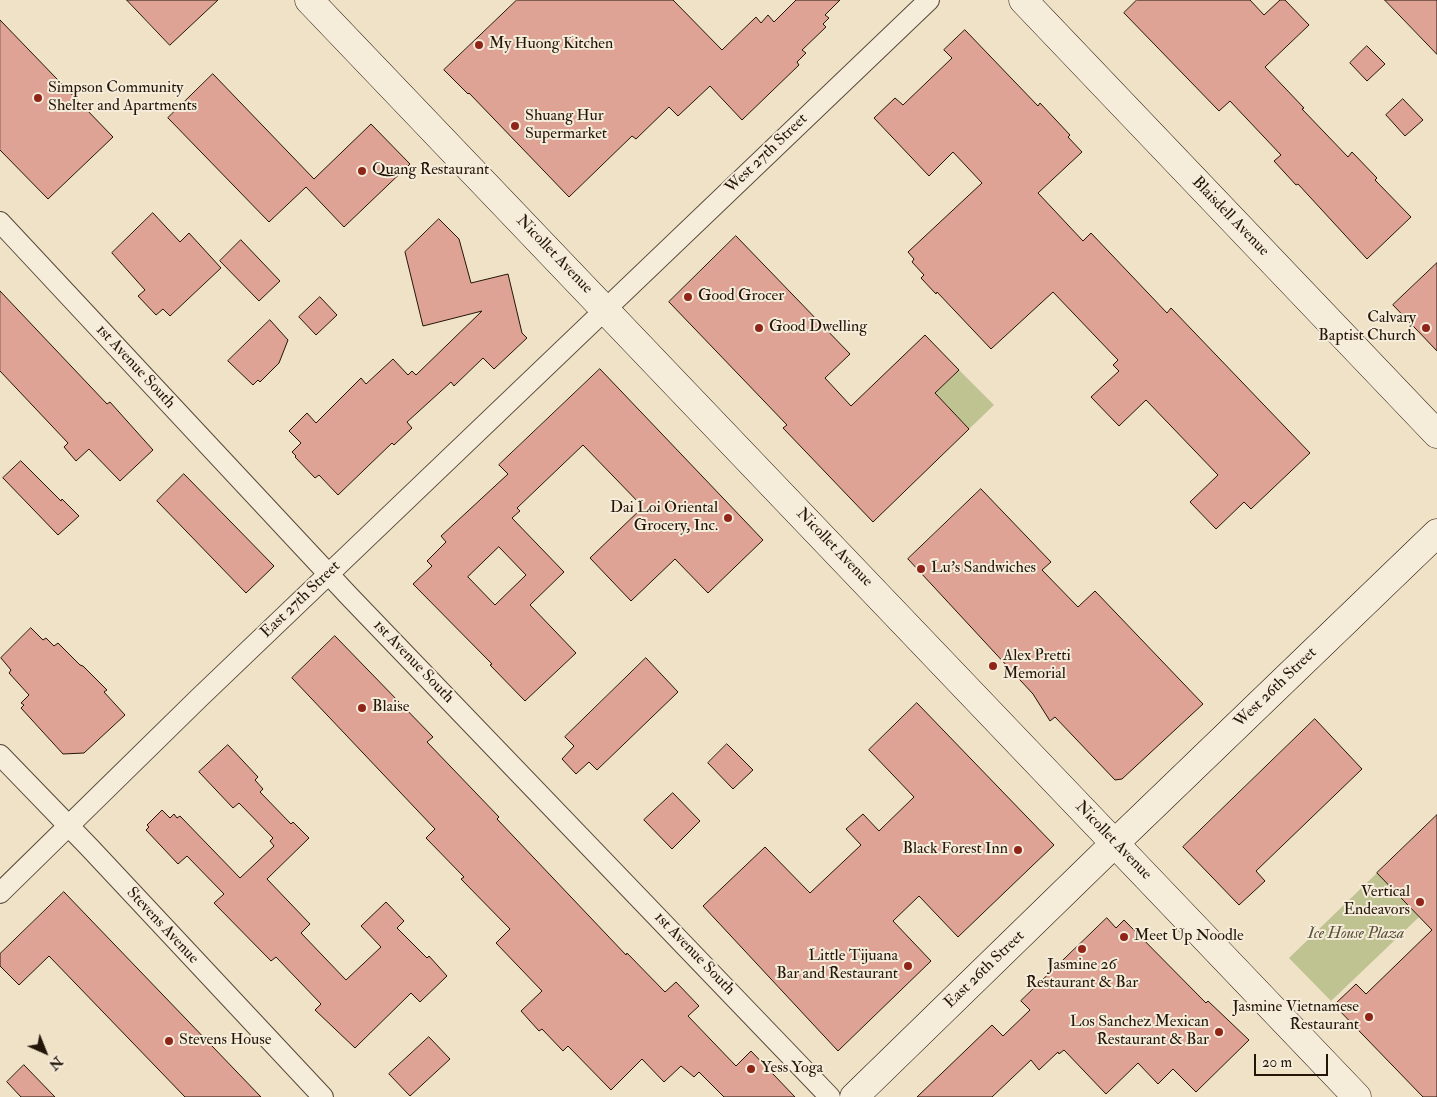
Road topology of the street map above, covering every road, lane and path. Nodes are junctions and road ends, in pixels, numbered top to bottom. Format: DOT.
graph roads {
  1 [pos="309,0"];
  2 [pos="929,0"];
  3 [pos="1023,0"];
  4 [pos="0,222"];
  5 [pos="606,310"];
  6 [pos="1437,434"];
  7 [pos="1437,533"];
  8 [pos="329,574"];
  9 [pos="0,756"];
  10 [pos="69,826"];
  11 [pos="1115,843"];
  12 [pos="0,894"];
  13 [pos="323,1097"];
  14 [pos="830,1097"];
  15 [pos="854,1097"];
  16 [pos="1357,1097"];
  1 -- 5 [label="street, Nicollet Avenue"];
  2 -- 5 [label="street, West 27th Street"];
  3 -- 6 [label="street, Blaisdell Avenue"];
  4 -- 8 [label="street, 1st Avenue South"];
  5 -- 8 [label="street, East 27th Street"];
  5 -- 11 [label="street, Nicollet Avenue"];
  7 -- 11 [label="street, West 26th Street"];
  8 -- 10 [label="street, East 27th Street"];
  8 -- 14 [label="street, 1st Avenue South"];
  9 -- 10 [label="street, Stevens Avenue"];
  10 -- 12 [label="street, East 27th Street"];
  10 -- 13 [label="street, Stevens Avenue"];
  11 -- 15 [label="street, East 26th Street"];
  11 -- 16 [label="street, Nicollet Avenue"];
}
